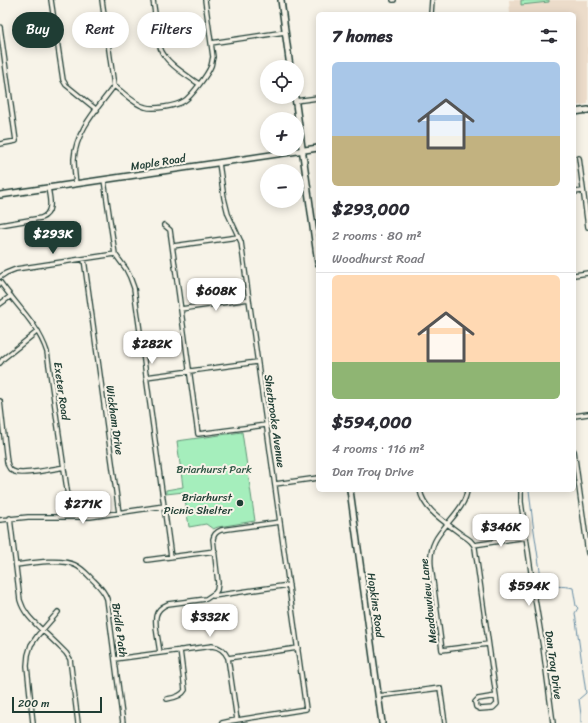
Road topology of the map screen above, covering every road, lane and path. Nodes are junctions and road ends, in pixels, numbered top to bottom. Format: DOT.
graph roads {
  1 [pos="51,0"];
  2 [pos="102,0"];
  3 [pos="154,0"];
  4 [pos="205,0"];
  5 [pos="281,0"];
  6 [pos="432,0"];
  7 [pos="431,12"];
  8 [pos="0,27"];
  9 [pos="285,32"];
  10 [pos="211,43"];
  11 [pos="289,60"];
  12 [pos="199,84"];
  13 [pos="114,86"];
  14 [pos="316,98"];
  15 [pos="304,99"];
  16 [pos="97,110"];
  17 [pos="588,110"];
  18 [pos="576,112"];
  19 [pos="0,144"];
  20 [pos="316,148"];
  21 [pos="304,150"];
  22 [pos="260,156"];
  23 [pos="303,156"];
  24 [pos="579,158"];
  25 [pos="219,162"];
  26 [pos="104,180"];
  27 [pos="76,184"];
  28 [pos="48,188"];
  29 [pos="583,191"];
  30 [pos="576,192"];
  31 [pos="0,195"];
  32 [pos="0,225"];
  33 [pos="164,225"];
  34 [pos="588,227"];
  35 [pos="238,237"];
  36 [pos="173,246"];
  37 [pos="316,250"];
  38 [pos="115,254"];
  39 [pos="84,259"];
  40 [pos="588,273"];
  41 [pos="576,275"];
  42 [pos="0,277"];
  43 [pos="0,282"];
  44 [pos="11,296"];
  45 [pos="249,299"];
  46 [pos="0,304"];
  47 [pos="181,309"];
  48 [pos="38,331"];
  49 [pos="257,362"];
  50 [pos="0,363"];
  51 [pos="190,371"];
  52 [pos="146,377"];
  53 [pos="0,401"];
  54 [pos="588,414"];
  55 [pos="576,416"];
  56 [pos="266,424"];
  57 [pos="576,465"];
  58 [pos="64,467"];
  59 [pos="316,478"];
  60 [pos="275,484"];
  61 [pos="350,492"];
  62 [pos="420,492"];
  63 [pos="467,492"];
  64 [pos="521,492"];
  65 [pos="164,506"];
  66 [pos="119,513"];
  67 [pos="71,517"];
  68 [pos="10,518"];
  69 [pos="0,520"];
  70 [pos="280,522"];
  71 [pos="447,524"];
  72 [pos="526,537"];
  73 [pos="474,544"];
  74 [pos="215,551"];
  75 [pos="588,552"];
  76 [pos="172,557"];
  77 [pos="147,560"];
  78 [pos="16,565"];
  79 [pos="289,585"];
  80 [pos="212,596"];
  81 [pos="58,612"];
  82 [pos="42,629"];
  83 [pos="488,644"];
  84 [pos="298,648"];
  85 [pos="180,650"];
  86 [pos="160,653"];
  87 [pos="228,658"];
  88 [pos="115,659"];
  89 [pos="378,696"];
  90 [pos="496,696"];
  91 [pos="167,699"];
  92 [pos="237,720"];
  93 [pos="33,723"];
  94 [pos="78,723"];
  95 [pos="123,723"];
  96 [pos="222,723"];
  97 [pos="382,723"];
  98 [pos="445,723"];
  99 [pos="553,723"];
  1 -- 16 [label="street"];
  2 -- 13 [label="street"];
  3 -- 12 [label="street"];
  4 -- 10 [label="street"];
  5 -- 9 [label="street"];
  6 -- 7 [label="street"];
  8 -- 19 [label="street"];
  9 -- 10 [label="street"];
  9 -- 11 [label="street"];
  10 -- 12 [label="street"];
  12 -- 13 [label="street"];
  13 -- 16 [label="street"];
  14 -- 15 [label="street"];
  16 -- 27 [label="street"];
  17 -- 18 [label="street"];
  20 -- 21 [label="street, Maple Road"];
  22 -- 25 [label="street, Maple Road"];
  23 -- 37 [label="street"];
  24 -- 29 [label="street"];
  25 -- 26 [label="street, Maple Road"];
  25 -- 35 [label="street, Sherbrooke Avenue"];
  26 -- 27 [label="street, Maple Road"];
  26 -- 38 [label="street"];
  27 -- 28 [label="street, Maple Road"];
  28 -- 31 [label="street, Maple Road"];
  28 -- 32 [label="street"];
  29 -- 30 [label="street"];
  29 -- 34 [label="street"];
  33 -- 36 [label="street"];
  35 -- 36 [label="street"];
  35 -- 45 [label="street, Sherbrooke Avenue"];
  36 -- 47 [label="street"];
  38 -- 39 [label="street"];
  38 -- 52 [label="street"];
  39 -- 42 [label="street"];
  39 -- 66 [label="street, Wickham Drive"];
  40 -- 41 [label="street"];
  43 -- 44 [label="street, Exeter Road"];
  44 -- 46 [label="street"];
  44 -- 48 [label="street, Exeter Road"];
  45 -- 47 [label="street"];
  45 -- 49 [label="street, Sherbrooke Avenue"];
  47 -- 51 [label="street"];
  48 -- 50 [label="street"];
  48 -- 58 [label="street, Exeter Road"];
  49 -- 51 [label="street"];
  49 -- 56 [label="street, Sherbrooke Avenue"];
  51 -- 52 [label="street"];
  51 -- 56 [label="street"];
  52 -- 65 [label="street"];
  53 -- 58 [label="street"];
  54 -- 55 [label="street"];
  56 -- 60 [label="street, Sherbrooke Avenue"];
  57 -- 75 [label="street"];
  58 -- 67 [label="street, Exeter Road"];
  59 -- 60 [label="street"];
  60 -- 70 [label="street, Sherbrooke Avenue"];
  61 -- 89 [label="street, Hopkins Road"];
  62 -- 71 [label="street"];
  63 -- 71 [label="street, Meadowview Lane"];
  64 -- 72 [label="street, Dan Troy Drive"];
  65 -- 66 [label="street"];
  65 -- 76 [label="street"];
  66 -- 67 [label="street"];
  67 -- 68 [label="street"];
  68 -- 69 [label="street"];
  68 -- 78 [label="street"];
  70 -- 74 [label="street"];
  70 -- 79 [label="street, Sherbrooke Avenue"];
  71 -- 73 [label="street"];
  71 -- 83 [label="street, Meadowview Lane"];
  72 -- 73 [label="street"];
  72 -- 99 [label="street, Dan Troy Drive"];
  73 -- 83 [label="street"];
  74 -- 76 [label="street"];
  74 -- 80 [label="street"];
  76 -- 77 [label="street"];
  78 -- 82 [label="street"];
  78 -- 88 [label="street, Bridle Path"];
  79 -- 80 [label="street"];
  79 -- 84 [label="street, Sherbrooke Avenue"];
  80 -- 86 [label="street"];
  81 -- 82 [label="street"];
  82 -- 93 [label="street"];
  82 -- 94 [label="street"];
  83 -- 90 [label="street"];
  84 -- 87 [label="street"];
  84 -- 92 [label="street, Sherbrooke Avenue"];
  85 -- 86 [label="street"];
  85 -- 87 [label="street"];
  85 -- 91 [label="street"];
  86 -- 88 [label="street"];
  87 -- 92 [label="street"];
  88 -- 95 [label="street, Bridle Path"];
  89 -- 97 [label="street, Hopkins Road"];
  89 -- 98 [label="street"];
  90 -- 90 [label="street"];
  92 -- 96 [label="street"];
}
